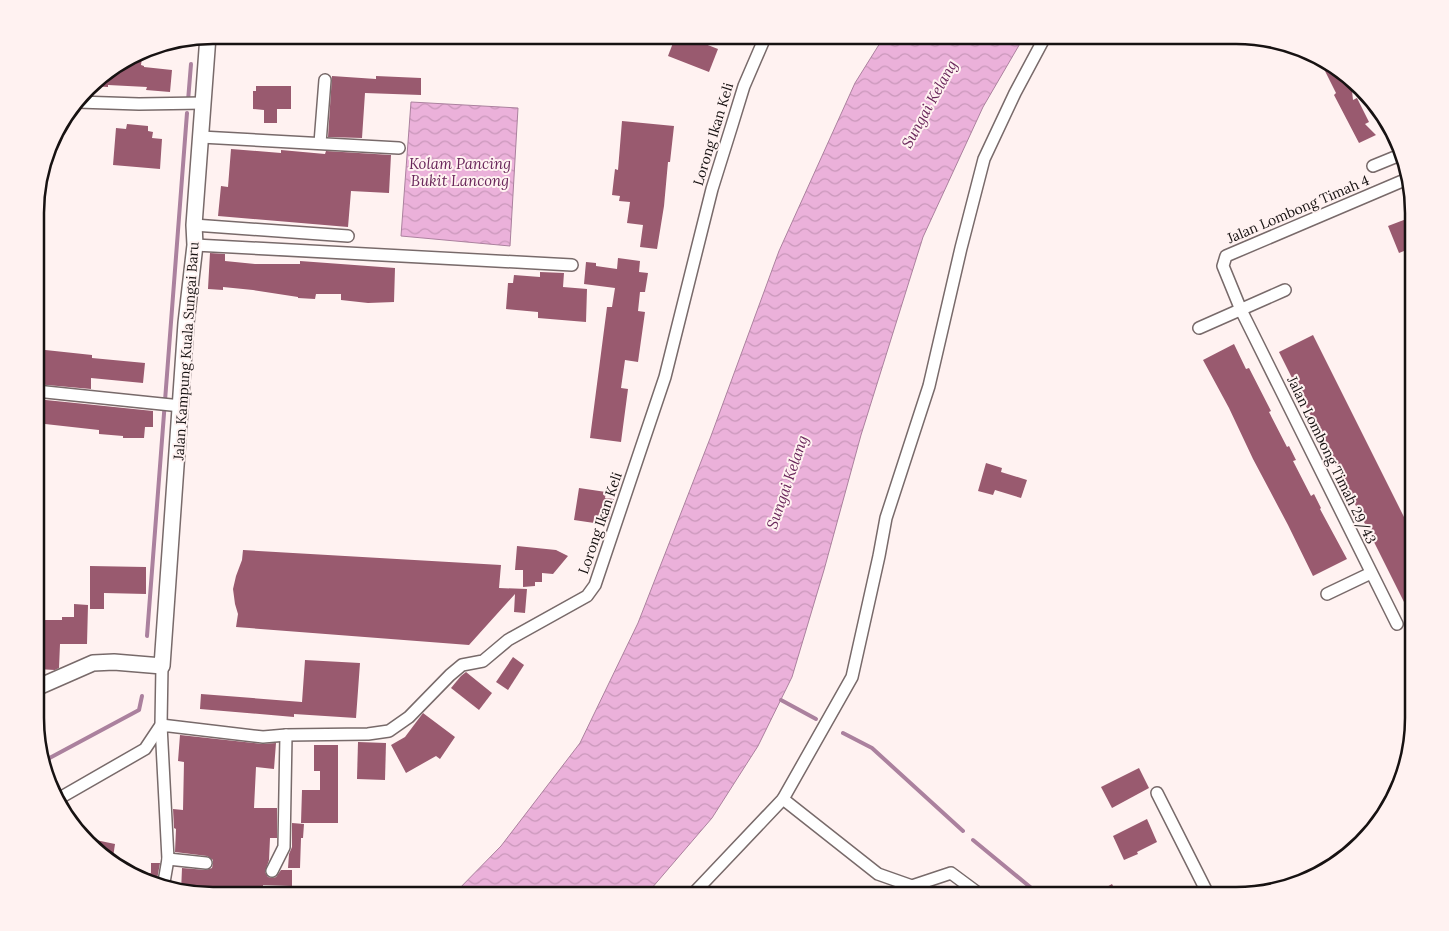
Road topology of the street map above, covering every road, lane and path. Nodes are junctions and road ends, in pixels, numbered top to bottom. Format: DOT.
graph roads {
  1 [pos="208,44"];
  2 [pos="762,44"];
  3 [pos="1042,44"];
  4 [pos="325,80"];
  5 [pos="85,102"];
  6 [pos="204,103"];
  7 [pos="201,136"];
  8 [pos="320,144"];
  9 [pos="400,148"];
  10 [pos="1395,157"];
  11 [pos="1373,166"];
  12 [pos="1402,181"];
  13 [pos="194,224"];
  14 [pos="348,236"];
  15 [pos="195,245"];
  16 [pos="572,265"];
  17 [pos="1285,290"];
  18 [pos="1241,310"];
  19 [pos="1199,328"];
  20 [pos="44,392"];
  21 [pos="176,406"];
  22 [pos="1371,572"];
  23 [pos="1327,594"];
  24 [pos="1397,624"];
  25 [pos="162,666"];
  26 [pos="44,684"];
  27 [pos="162,725"];
  28 [pos="286,735"];
  29 [pos="1157,793"];
  30 [pos="63,796"];
  31 [pos="783,799"];
  32 [pos="168,859"];
  33 [pos="206,863"];
  34 [pos="272,871"];
  35 [pos="164,880"];
  36 [pos="700,887"];
  37 [pos="902,887"];
  38 [pos="919,887"];
  39 [pos="970,887"];
  40 [pos="1204,887"];
  1 -- 6 [label="street, Jalan Kampung Kuala Sungai Baru"];
  2 -- 28 [label="street, Lorong Ikan Keli"];
  3 -- 31 [label="street"];
  4 -- 8 [label="street"];
  5 -- 6 [label="street"];
  6 -- 7 [label="street, Jalan Kampung Kuala Sungai Baru"];
  7 -- 8 [label="street"];
  7 -- 13 [label="street, Jalan Kampung Kuala Sungai Baru"];
  8 -- 9 [label="street"];
  10 -- 11 [label="street"];
  12 -- 18 [label="street, Jalan Lombong Timah 4"];
  13 -- 14 [label="street"];
  13 -- 15 [label="street, Jalan Kampung Kuala Sungai Baru"];
  15 -- 16 [label="street"];
  15 -- 21 [label="street, Jalan Kampung Kuala Sungai Baru"];
  17 -- 18 [label="street"];
  18 -- 19 [label="street"];
  18 -- 22 [label="street, Jalan Lombong Timah 29/43"];
  20 -- 21 [label="street"];
  21 -- 25 [label="street, Jalan Kampung Kuala Sungai Baru"];
  22 -- 23 [label="street"];
  22 -- 24 [label="street, Jalan Lombong Timah 29/43"];
  25 -- 26 [label="street"];
  25 -- 27 [label="street"];
  27 -- 28 [label="street, Lorong Ikan Keli"];
  27 -- 30 [label="street"];
  27 -- 32 [label="street"];
  28 -- 34 [label="street"];
  29 -- 40 [label="street"];
  31 -- 36 [label="street"];
  31 -- 37 [label="street"];
  32 -- 33 [label="street"];
  32 -- 35 [label="street"];
  38 -- 39 [label="street"];
}
